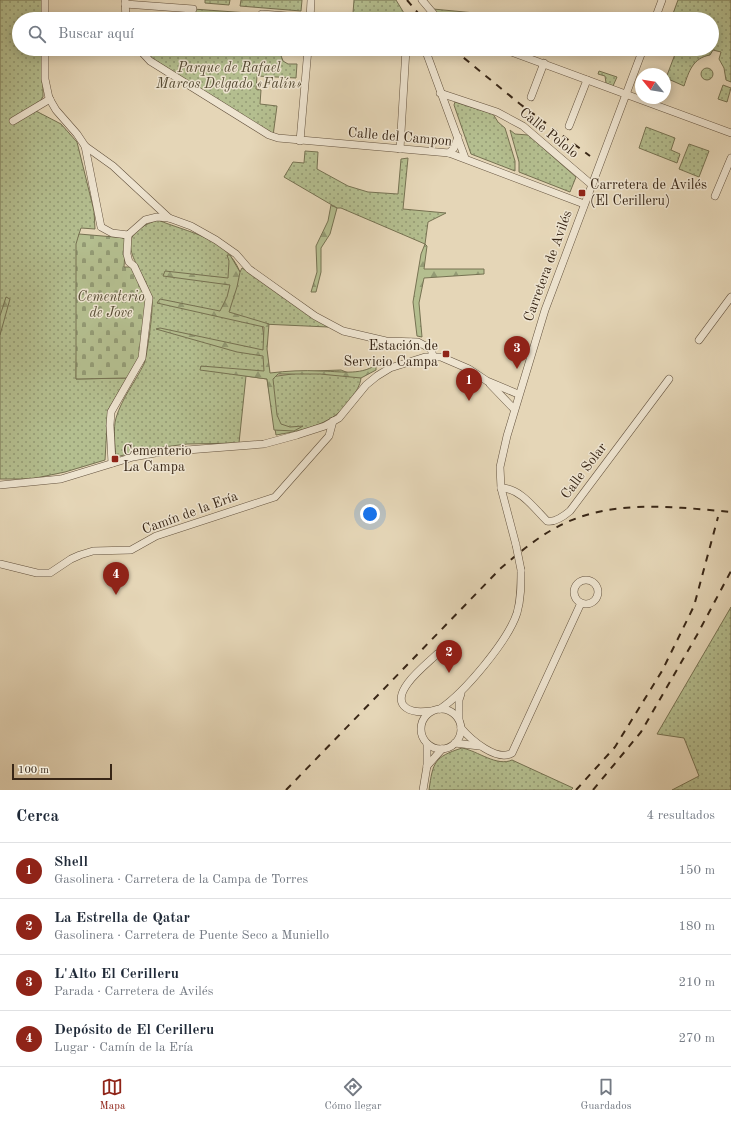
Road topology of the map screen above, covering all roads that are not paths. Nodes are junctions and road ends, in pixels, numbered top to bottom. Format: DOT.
graph roads {
  1 [pos="46,0"];
  2 [pos="312,0"];
  3 [pos="422,0"];
  4 [pos="662,0"];
  5 [pos="125,2"];
  6 [pos="193,9"];
  7 [pos="45,12"];
  8 [pos="126,12"];
  9 [pos="311,12"];
  10 [pos="432,12"];
  11 [pos="658,12"];
  12 [pos="45,56"];
  13 [pos="145,56"];
  14 [pos="307,56"];
  15 [pos="406,56"];
  16 [pos="427,56"];
  17 [pos="524,56"];
  18 [pos="640,56"];
  19 [pos="544,63"];
  20 [pos="587,80"];
  21 [pos="440,92"];
  22 [pos="626,95"];
  23 [pos="532,97"];
  24 [pos="50,99"];
  25 [pos="13,121"];
  26 [pos="569,126"];
  27 [pos="731,133"];
  28 [pos="458,137"];
  29 [pos="300,141"];
  30 [pos="84,146"];
  31 [pos="400,149"];
  32 [pos="449,153"];
  33 [pos="466,158"];
  34 [pos="731,158"];
  35 [pos="592,185"];
  36 [pos="715,196"];
  37 [pos="584,204"];
  38 [pos="169,218"];
  39 [pos="128,235"];
  40 [pos="731,297"];
  41 [pos="699,340"];
  42 [pos="433,356"];
  43 [pos="669,379"];
  44 [pos="487,381"];
  45 [pos="518,394"];
  46 [pos="514,409"];
  47 [pos="333,422"];
  48 [pos="112,463"];
  49 [pos="0,485"];
  50 [pos="501,488"];
  51 [pos="0,564"];
  52 [pos="581,603"];
  53 [pos="437,654"];
  54 [pos="462,692"];
  55 [pos="440,709"];
  56 [pos="411,710"];
  57 [pos="433,711"];
  58 [pos="460,725"];
  59 [pos="421,730"];
  60 [pos="455,743"];
  61 [pos="427,744"];
  62 [pos="480,746"];
  63 [pos="442,750"];
  64 [pos="427,766"];
  65 [pos="423,790"];
  1 -- 7 [label="street"];
  2 -- 9 [label="street"];
  3 -- 10 [label="street"];
  4 -- 11 [label="street"];
  5 -- 6 [label="street"];
  5 -- 8 [label="street"];
  12 -- 24 [label="street"];
  13 -- 29 [label="street, Calle del Campon"];
  14 -- 29 [label="street"];
  15 -- 31 [label="street"];
  16 -- 21 [label="street"];
  17 -- 19 [label="street"];
  18 -- 22 [label="street"];
  19 -- 20 [label="street"];
  19 -- 23 [label="street"];
  20 -- 22 [label="street"];
  20 -- 26 [label="street"];
  21 -- 28 [label="street"];
  21 -- 35 [label="street, Calle Pololo"];
  22 -- 27 [label="street"];
  22 -- 35 [label="street, Carretera de Avilés"];
  24 -- 25 [label="street"];
  24 -- 30 [label="street"];
  28 -- 32 [label="street"];
  28 -- 33 [label="street"];
  29 -- 31 [label="street, Calle del Campon"];
  30 -- 38 [label="street"];
  30 -- 39 [label="street"];
  31 -- 32 [label="street, Calle del Campon"];
  32 -- 33 [label="street, Calle del Campon"];
  33 -- 37 [label="street, Calle del Campon"];
  34 -- 36 [label="street"];
  35 -- 37 [label="street, Carretera de Avilés"];
  37 -- 45 [label="street, Carretera de Avilés"];
  38 -- 39 [label="street"];
  38 -- 42 [label="street"];
  39 -- 48 [label="street"];
  40 -- 41 [label="street"];
  42 -- 44 [label="street"];
  42 -- 47 [label="street"];
  43 -- 50 [label="street, Calle Solar"];
  44 -- 45 [label="street"];
  44 -- 46 [label="street"];
  45 -- 46 [label="street, Carretera de Avilés"];
  46 -- 50 [label="street, Carretera de Avilés"];
  47 -- 48 [label="street"];
  47 -- 51 [label="street, Camín de la Ería"];
  48 -- 49 [label="street"];
  50 -- 54 [label="street, Carretera de Avilés, bridge"];
  52 -- 62 [label="street"];
  53 -- 56 [label="street"];
  54 -- 55 [label="street"];
  54 -- 58 [label="street"];
  55 -- 57 [label="street"];
  55 -- 58 [label="street"];
  56 -- 57 [label="street"];
  56 -- 59 [label="street"];
  57 -- 59 [label="street"];
  58 -- 60 [label="street"];
  58 -- 62 [label="street"];
  59 -- 61 [label="street"];
  60 -- 62 [label="street"];
  60 -- 63 [label="street"];
  61 -- 63 [label="street"];
  61 -- 64 [label="street"];
  63 -- 64 [label="street"];
  64 -- 65 [label="street"];
}
